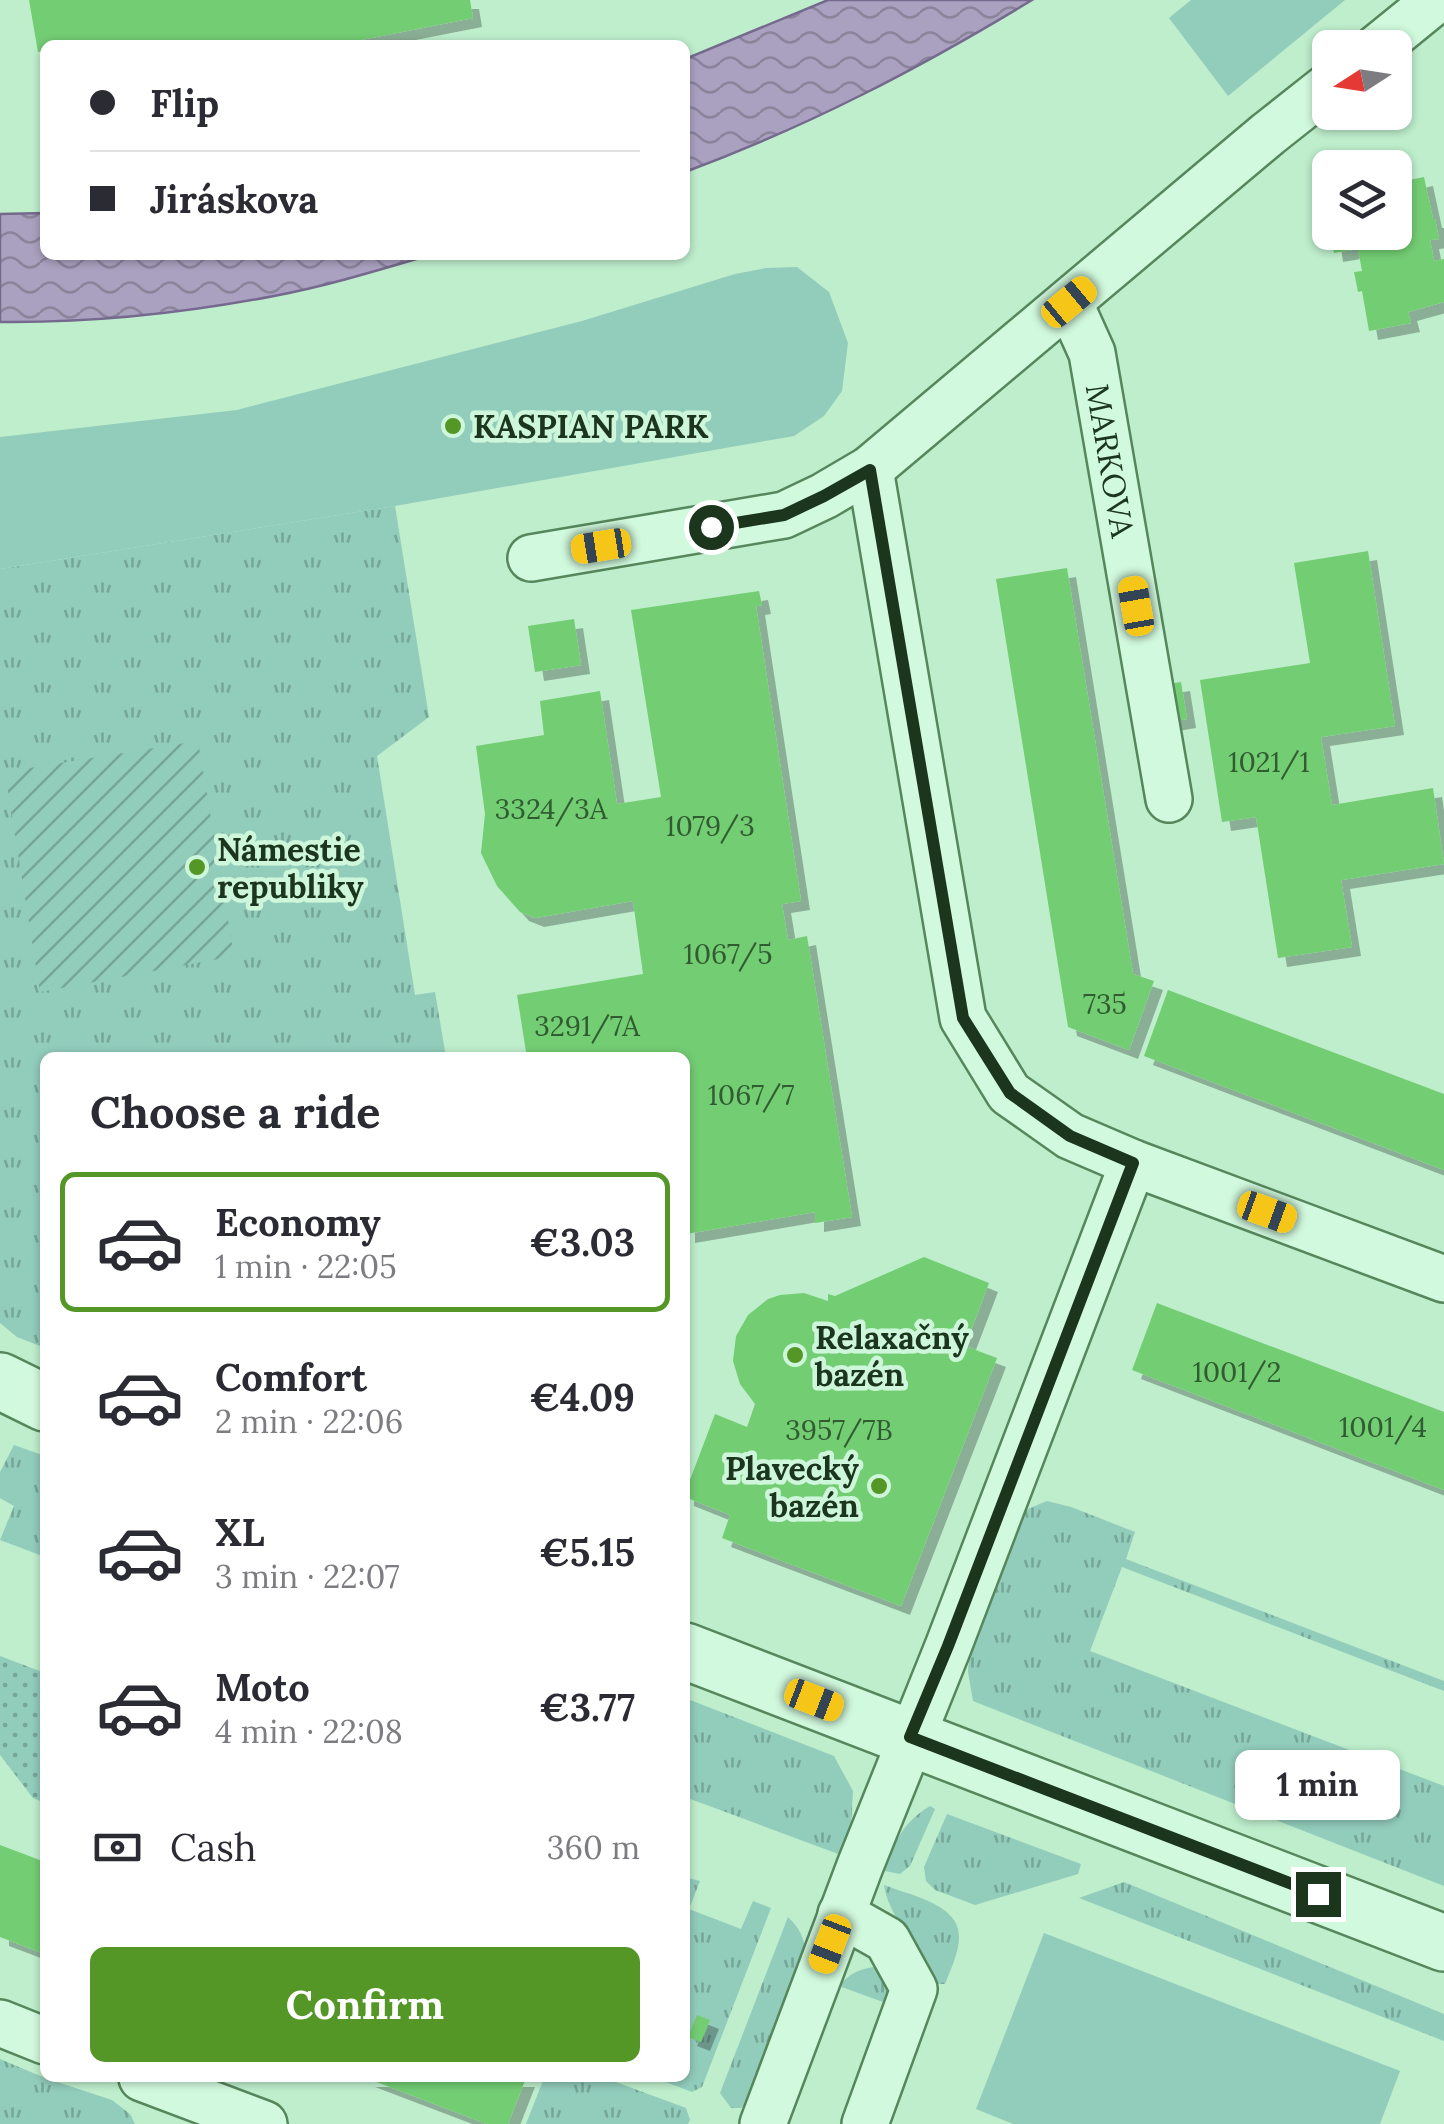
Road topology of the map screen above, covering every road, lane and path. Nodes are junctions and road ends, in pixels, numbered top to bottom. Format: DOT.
graph roads {
  1 [pos="1436,0"];
  2 [pos="1399,30"];
  3 [pos="1312,100"];
  4 [pos="1069,302"];
  5 [pos="870,470"];
  6 [pos="530,558"];
  7 [pos="1168,798"];
  8 [pos="1133,1163"];
  9 [pos="1444,1279"];
  10 [pos="0,1381"];
  11 [pos="40,1401"];
  12 [pos="690,1654"];
  13 [pos="910,1737"];
  14 [pos="842,1914"];
  15 [pos="1444,1943"];
  16 [pos="0,2023"];
  17 [pos="40,2038"];
  18 [pos="153,2082"];
  19 [pos="264,2124"];
  20 [pos="762,2124"];
  21 [pos="864,2124"];
  1 -- 2 [label="street"];
  3 -- 4 [label="street"];
  4 -- 5 [label="street"];
  4 -- 7 [label="street, MARKOVA"];
  5 -- 6 [label="street"];
  5 -- 8 [label="street"];
  8 -- 9 [label="street"];
  8 -- 13 [label="street"];
  10 -- 11 [label="street"];
  12 -- 13 [label="street"];
  13 -- 14 [label="street"];
  13 -- 15 [label="street"];
  14 -- 20 [label="street"];
  14 -- 21 [label="street"];
  16 -- 17 [label="street"];
  18 -- 19 [label="street"];
}
